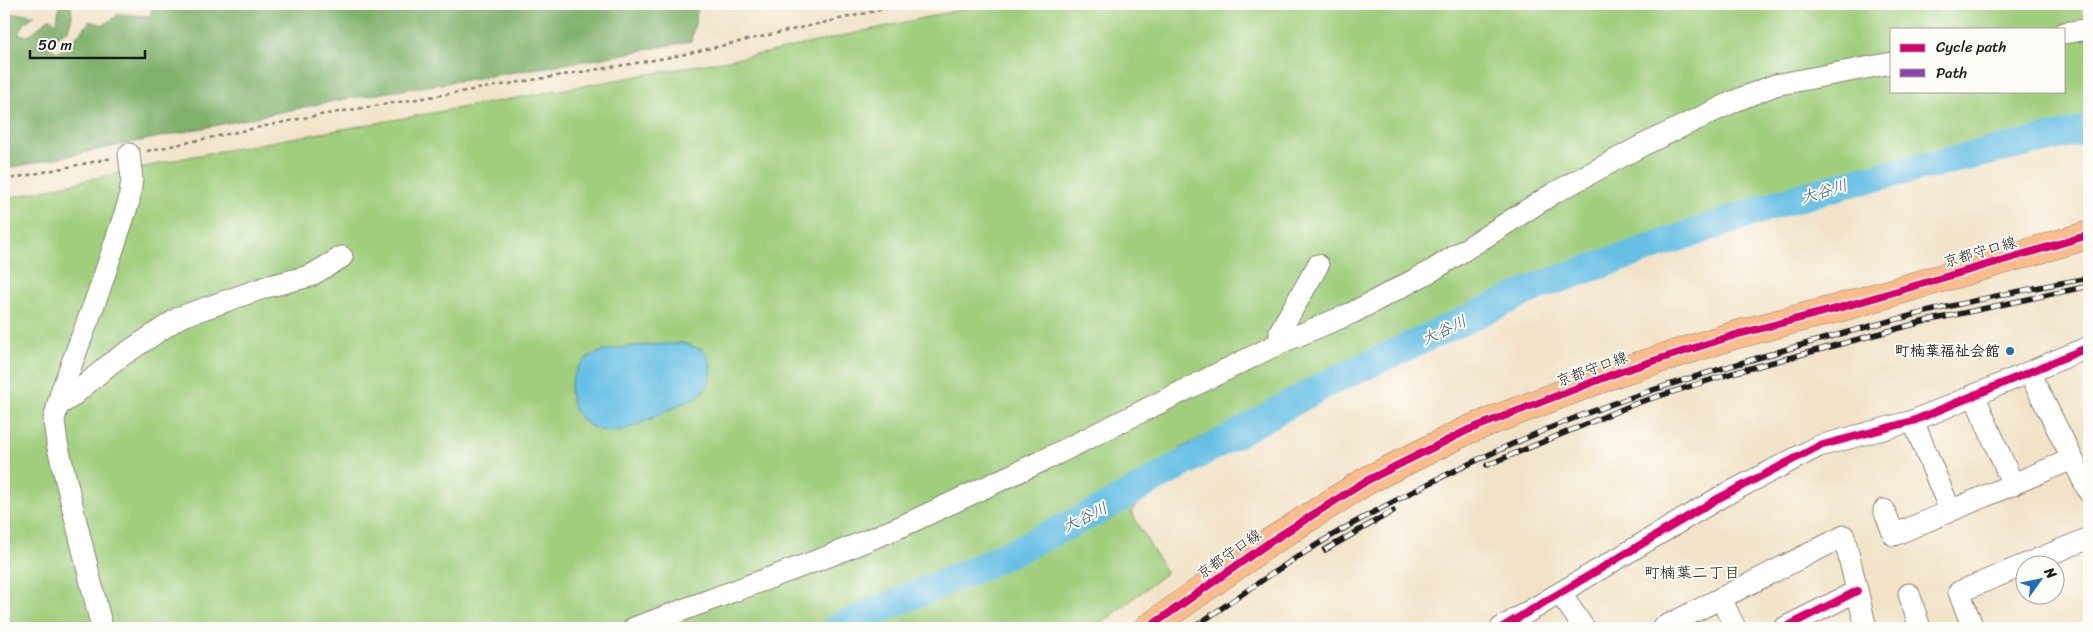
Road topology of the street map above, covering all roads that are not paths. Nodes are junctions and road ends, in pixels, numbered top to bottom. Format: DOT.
graph roads {
  1 [pos="2089,29"];
  2 [pos="2066,33"];
  3 [pos="1890,63"];
  4 [pos="128,154"];
  5 [pos="2089,236"];
  6 [pos="342,257"];
  7 [pos="1318,266"];
  8 [pos="1280,343"];
  9 [pos="2089,346"];
  10 [pos="2029,372"];
  11 [pos="1974,396"];
  12 [pos="58,405"];
  13 [pos="1913,421"];
  14 [pos="2072,459"];
  15 [pos="2013,485"];
  16 [pos="2089,492"];
  17 [pos="1884,510"];
  18 [pos="1950,510"];
  19 [pos="2089,538"];
  20 [pos="1858,591"];
  21 [pos="1560,593"];
  22 [pos="1909,594"];
  23 [pos="1721,598"];
  24 [pos="102,628"];
  25 [pos="634,628"];
  26 [pos="1148,628"];
  27 [pos="1501,628"];
  28 [pos="1584,628"];
  29 [pos="1662,628"];
  30 [pos="1735,628"];
  31 [pos="1784,628"];
  32 [pos="1866,628"];
  33 [pos="1920,628"];
  34 [pos="1973,628"];
  1 -- 2 [label="street"];
  3 -- 8 [label="street"];
  4 -- 12 [label="street"];
  5 -- 26 [label="main road, 京都守口線"];
  6 -- 12 [label="street"];
  7 -- 8 [label="street"];
  8 -- 25 [label="street"];
  9 -- 10 [label="street"];
  10 -- 11 [label="street"];
  10 -- 14 [label="street"];
  11 -- 13 [label="street"];
  11 -- 15 [label="street"];
  12 -- 24 [label="street"];
  13 -- 18 [label="street"];
  13 -- 21 [label="street"];
  14 -- 15 [label="street"];
  14 -- 16 [label="street"];
  15 -- 18 [label="street"];
  17 -- 18 [label="street"];
  19 -- 34 [label="street"];
  20 -- 23 [label="street"];
  20 -- 31 [label="street"];
  20 -- 32 [label="street"];
  21 -- 27 [label="street"];
  21 -- 28 [label="street"];
  22 -- 33 [label="street"];
  23 -- 29 [label="street"];
  23 -- 30 [label="street"];
}
